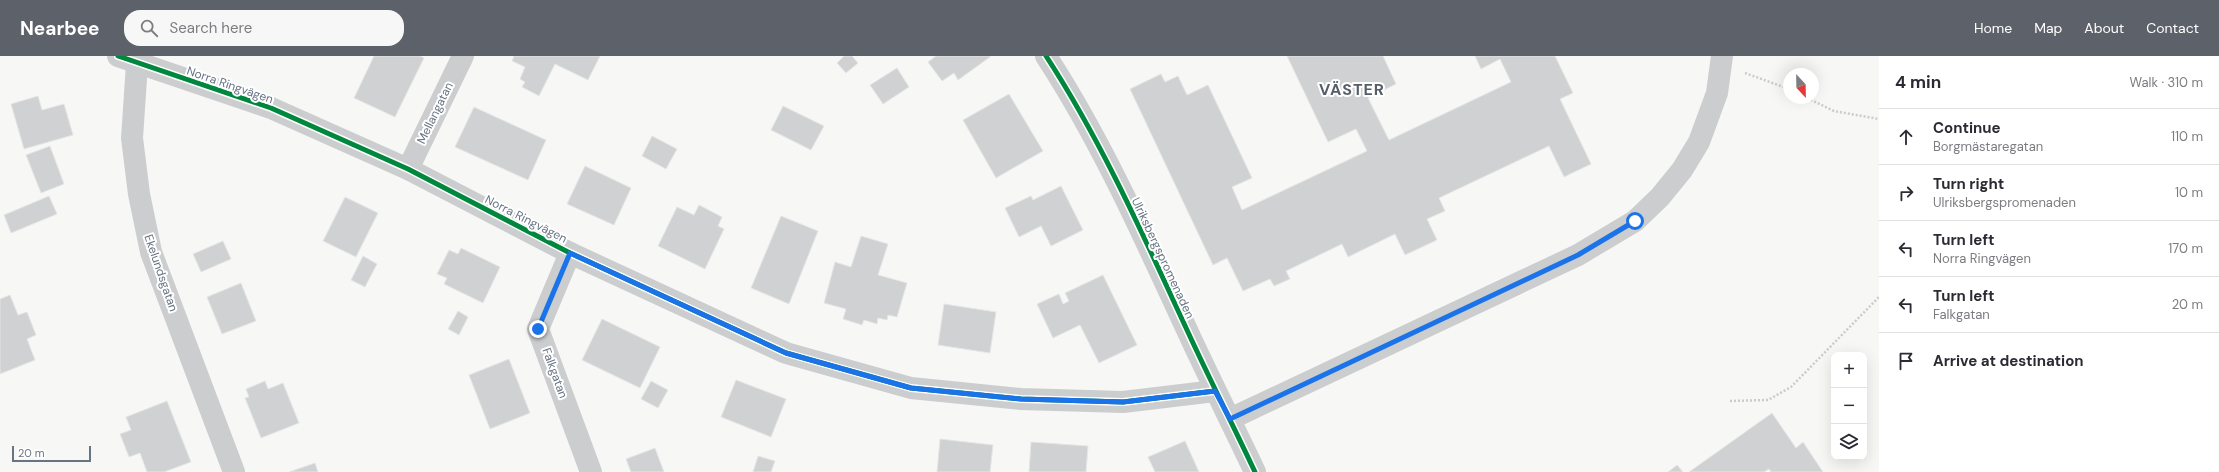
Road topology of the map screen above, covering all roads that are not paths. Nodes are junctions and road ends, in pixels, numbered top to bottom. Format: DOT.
graph roads {
  1 [pos="463,56"];
  2 [pos="1046,56"];
  3 [pos="128,60"];
  4 [pos="1722,61"];
  5 [pos="408,169"];
  6 [pos="570,253"];
  7 [pos="1215,391"];
  8 [pos="1230,419"];
  9 [pos="234,472"];
  10 [pos="592,472"];
  11 [pos="1255,472"];
  1 -- 5 [label="street, Mellangatan"];
  2 -- 7 [label="street, Ulriksbergspromenaden"];
  3 -- 5 [label="street, Norra Ringvägen"];
  3 -- 9 [label="street, Ekelundsgatan"];
  4 -- 8 [label="street"];
  5 -- 6 [label="street, Norra Ringvägen"];
  6 -- 7 [label="street, Norra Ringvägen"];
  6 -- 10 [label="street, Falkgatan"];
  7 -- 8 [label="street, Ulriksbergspromenaden"];
  8 -- 11 [label="street, Ulriksbergspromenaden"];
}
